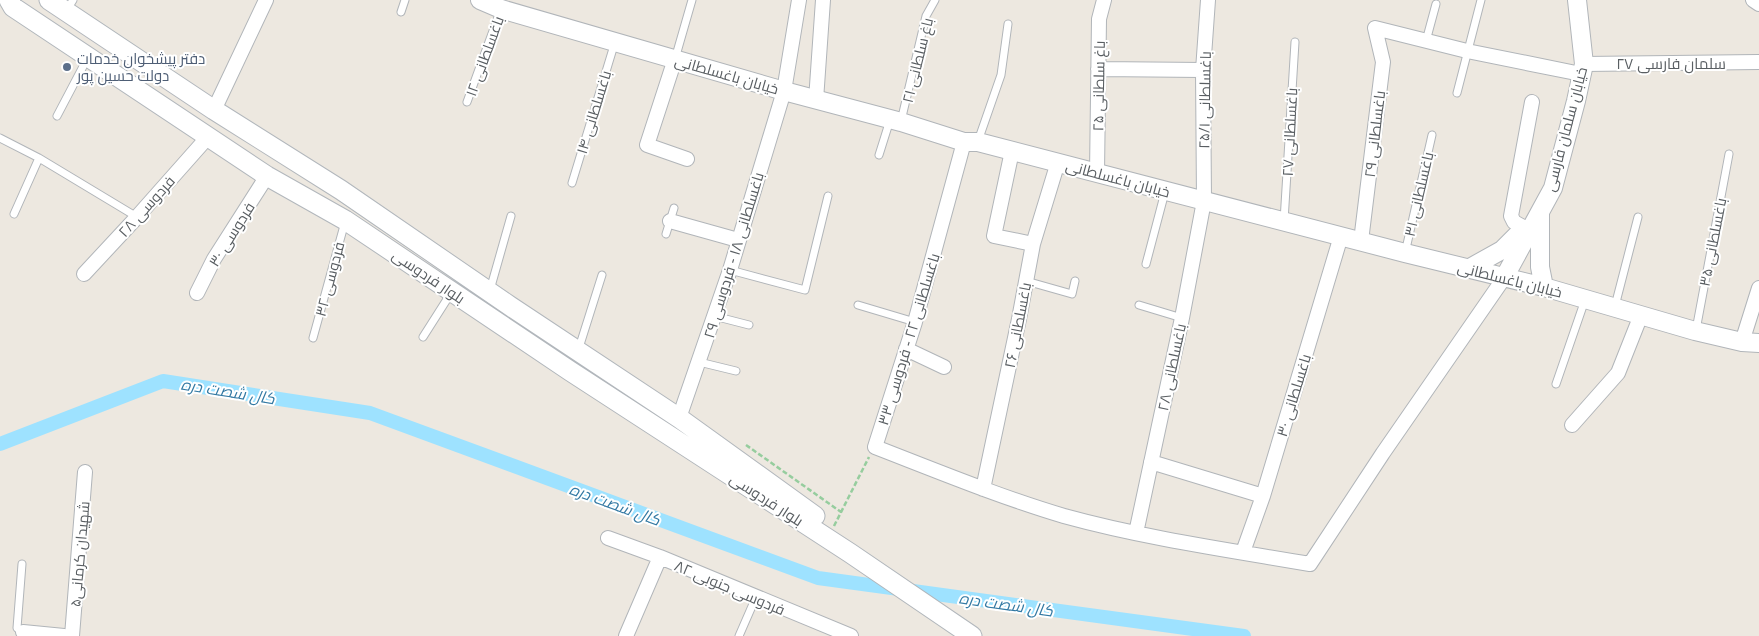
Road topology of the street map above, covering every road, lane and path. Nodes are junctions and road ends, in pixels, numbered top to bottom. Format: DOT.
graph roads {
  1 [pos="9,0"];
  2 [pos="49,0"];
  3 [pos="405,0"];
  4 [pos="480,0"];
  5 [pos="692,0"];
  6 [pos="799,0"];
  7 [pos="823,0"];
  8 [pos="936,0"];
  9 [pos="1104,0"];
  10 [pos="1208,0"];
  11 [pos="1481,0"];
  12 [pos="1577,0"];
  13 [pos="1753,0"];
  14 [pos="262,1"];
  15 [pos="1436,4"];
  16 [pos="1759,4"];
  17 [pos="69,6"];
  18 [pos="501,9"];
  19 [pos="401,12"];
  20 [pos="1008,24"];
  21 [pos="1375,28"];
  22 [pos="1426,40"];
  23 [pos="615,42"];
  24 [pos="1294,42"];
  25 [pos="1467,52"];
  26 [pos="88,57"];
  27 [pos="675,59"];
  28 [pos="1759,62"];
  29 [pos="1098,69"];
  30 [pos="1582,69"];
  31 [pos="1203,70"];
  32 [pos="784,91"];
  33 [pos="1457,93"];
  34 [pos="816,100"];
  35 [pos="467,102"];
  36 [pos="1532,102"];
  37 [pos="214,110"];
  38 [pos="57,116"];
  39 [pos="896,120"];
  40 [pos="1432,135"];
  41 [pos="0,138"];
  42 [pos="207,138"];
  43 [pos="971,142"];
  44 [pos="1012,151"];
  45 [pos="1729,154"];
  46 [pos="879,155"];
  47 [pos="39,158"];
  48 [pos="687,159"];
  49 [pos="1058,162"];
  50 [pos="1097,173"];
  51 [pos="267,176"];
  52 [pos="572,183"];
  53 [pos="1166,191"];
  54 [pos="828,196"];
  55 [pos="1204,201"];
  56 [pos="1540,213"];
  57 [pos="14,214"];
  58 [pos="512,216"];
  59 [pos="137,217"];
  60 [pos="1638,217"];
  61 [pos="345,220"];
  62 [pos="670,221"];
  63 [pos="1284,221"];
  64 [pos="1525,228"];
  65 [pos="1341,236"];
  66 [pos="738,240"];
  67 [pos="1361,241"];
  68 [pos="1033,244"];
  69 [pos="1405,253"];
  70 [pos="1146,264"];
  71 [pos="1468,269"];
  72 [pos="730,270"];
  73 [pos="84,274"];
  74 [pos="602,275"];
  75 [pos="1504,278"];
  76 [pos="1026,281"];
  77 [pos="1075,281"];
  78 [pos="484,287"];
  79 [pos="1544,287"];
  80 [pos="1759,288"];
  81 [pos="197,293"];
  82 [pos="458,296"];
  83 [pos="1585,299"];
  84 [pos="858,305"];
  85 [pos="1139,305"];
  86 [pos="510,306"];
  87 [pos="1615,308"];
  88 [pos="1641,315"];
  89 [pos="714,316"];
  90 [pos="1182,318"];
  91 [pos="915,322"];
  92 [pos="500,323"];
  93 [pos="749,326"];
  94 [pos="1695,331"];
  95 [pos="423,337"];
  96 [pos="314,338"];
  97 [pos="1750,343"];
  98 [pos="906,349"];
  99 [pos="578,351"];
  100 [pos="699,362"];
  101 [pos="944,367"];
  102 [pos="736,371"];
  103 [pos="1556,384"];
  104 [pos="679,418"];
  105 [pos="1572,425"];
  106 [pos="740,441"];
  107 [pos="875,447"];
  108 [pos="1151,462"];
  109 [pos="85,472"];
  110 [pos="983,488"];
  111 [pos="1263,496"];
  112 [pos="841,512"];
  113 [pos="832,528"];
  114 [pos="1136,533"];
  115 [pos="608,538"];
  116 [pos="857,552"];
  117 [pos="1244,552"];
  118 [pos="660,558"];
  119 [pos="22,564"];
  120 [pos="756,597"];
  121 [pos="830,632"];
  122 [pos="976,633"];
  123 [pos="23,634"];
  124 [pos="64,636"];
  125 [pos="72,636"];
  126 [pos="626,636"];
  127 [pos="739,636"];
  128 [pos="851,636"];
  1 -- 26 [label="main road, بلوار فردوسی"];
  2 -- 17 [label="main road, بلوار فردوسی"];
  3 -- 19 [label="lane"];
  4 -- 18 [label="street, خیابان باغسلطانی"];
  5 -- 27 [label="lane"];
  6 -- 32 [label="street, باغسلطانی ۱۸ - فردوسی ۲۹"];
  7 -- 34 [label="street"];
  8 -- 39 [label="lane, باغ سلطانی ۲۱"];
  9 -- 29 [label="street, باغ سلطانی ۲۵"];
  10 -- 31 [label="street, باغسلطانی ۲۵/۱"];
  11 -- 25 [label="lane"];
  12 -- 30 [label="street, خیابان سلمان فارسی"];
  13 -- 16 [label="street"];
  14 -- 37 [label="street"];
  15 -- 22 [label="lane"];
  17 -- 37 [label="main road, بلوار فردوسی"];
  18 -- 23 [label="street, خیابان باغسلطانی"];
  18 -- 35 [label="lane, باغسلطانی ۱۲"];
  20 -- 43 [label="lane"];
  21 -- 22 [label="street, سلمان فارسی ۲۷"];
  21 -- 67 [label="street, باغسلطانی ۲۹"];
  22 -- 25 [label="street, سلمان فارسی ۲۷"];
  23 -- 27 [label="street, خیابان باغسلطانی"];
  23 -- 52 [label="lane, باغسلطانی ۱۴"];
  24 -- 63 [label="lane, باغسلطانی ۲۷"];
  25 -- 30 [label="street, سلمان فارسی ۲۷"];
  25 -- 33 [label="lane"];
  26 -- 38 [label="lane"];
  26 -- 42 [label="main road, بلوار فردوسی"];
  27 -- 32 [label="street, خیابان باغسلطانی"];
  27 -- 48 [label="street"];
  28 -- 30 [label="street, سلمان فارسی ۲۷"];
  29 -- 31 [label="street"];
  29 -- 50 [label="street, باغ سلطانی ۲۵"];
  30 -- 56 [label="street, خیابان سلمان فارسی"];
  31 -- 55 [label="street, باغسلطانی ۲۵/۱"];
  32 -- 34 [label="street, خیابان باغسلطانی"];
  32 -- 66 [label="street, باغسلطانی ۱۸ - فردوسی ۲۹"];
  34 -- 39 [label="street, خیابان باغسلطانی"];
  36 -- 64 [label="street"];
  37 -- 78 [label="main road, بلوار فردوسی"];
  39 -- 43 [label="street, خیابان باغسلطانی"];
  39 -- 46 [label="lane, باغ سلطانی ۲۱"];
  40 -- 69 [label="lane, باغسلطانی ۳۱"];
  41 -- 47 [label="lane"];
  42 -- 51 [label="main road, بلوار فردوسی"];
  42 -- 59 [label="street, فردوسی ۲۸"];
  43 -- 44 [label="street, خیابان باغسلطانی"];
  43 -- 91 [label="street, باغسلطانی ۲۲ - فردوسی ۳۳"];
  44 -- 49 [label="street, خیابان باغسلطانی"];
  44 -- 68 [label="street"];
  45 -- 94 [label="lane, باغسلطانی ۳۵"];
  47 -- 57 [label="lane"];
  47 -- 59 [label="lane"];
  49 -- 50 [label="street, خیابان باغسلطانی"];
  49 -- 68 [label="street, باغسلطانی ۲۶"];
  50 -- 53 [label="street, خیابان باغسلطانی"];
  51 -- 61 [label="main road, بلوار فردوسی"];
  51 -- 81 [label="street, فردوسی ۳۰"];
  53 -- 55 [label="street, خیابان باغسلطانی"];
  53 -- 70 [label="lane"];
  54 -- 72 [label="lane"];
  55 -- 63 [label="street, خیابان باغسلطانی"];
  55 -- 90 [label="street, باغسلطانی ۲۸"];
  56 -- 64 [label="street"];
  56 -- 75 [label="street, خیابان سلمان فارسی"];
  56 -- 79 [label="street"];
  58 -- 78 [label="lane"];
  59 -- 73 [label="street, فردوسی ۲۸"];
  60 -- 87 [label="lane"];
  61 -- 82 [label="main road, بلوار فردوسی"];
  61 -- 96 [label="lane, فردوسی ۳۲"];
  62 -- 66 [label="street"];
  63 -- 65 [label="street, خیابان باغسلطانی"];
  64 -- 71 [label="street"];
  65 -- 67 [label="street, خیابان باغسلطانی"];
  65 -- 111 [label="street, باغسلطانی ۳۰"];
  66 -- 72 [label="street, باغسلطانی ۱۸ - فردوسی ۲۹"];
  67 -- 69 [label="street, خیابان باغسلطانی"];
  68 -- 76 [label="street, باغسلطانی ۲۶"];
  69 -- 71 [label="street, خیابان باغسلطانی"];
  71 -- 75 [label="street, خیابان باغسلطانی"];
  72 -- 89 [label="street, باغسلطانی ۱۸ - فردوسی ۲۹"];
  74 -- 99 [label="lane"];
  75 -- 79 [label="street, خیابان باغسلطانی"];
  75 -- 117 [label="street"];
  76 -- 77 [label="lane"];
  76 -- 110 [label="street, باغسلطانی ۲۶"];
  78 -- 82 [label="main road"];
  78 -- 86 [label="main road, بلوار فردوسی"];
  79 -- 83 [label="street, خیابان باغسلطانی"];
  80 -- 97 [label="street"];
  82 -- 92 [label="main road, بلوار فردوسی"];
  82 -- 95 [label="lane"];
  83 -- 87 [label="street, خیابان باغسلطانی"];
  83 -- 103 [label="lane"];
  84 -- 91 [label="lane"];
  85 -- 90 [label="lane"];
  86 -- 92 [label="main road"];
  86 -- 99 [label="main road, بلوار فردوسی"];
  87 -- 88 [label="street, خیابان باغسلطانی"];
  88 -- 94 [label="street, خیابان باغسلطانی"];
  88 -- 105 [label="street"];
  89 -- 93 [label="lane"];
  89 -- 100 [label="street, باغسلطانی ۱۸ - فردوسی ۲۹"];
  90 -- 108 [label="street, باغسلطانی ۲۸"];
  91 -- 98 [label="street, باغسلطانی ۲۲ - فردوسی ۳۳"];
  92 -- 116 [label="main road, بلوار فردوسی"];
  94 -- 97 [label="street, خیابان باغسلطانی"];
  98 -- 101 [label="street"];
  98 -- 107 [label="street, باغسلطانی ۲۲ - فردوسی ۳۳"];
  99 -- 104 [label="main road, بلوار فردوسی"];
  100 -- 102 [label="lane"];
  100 -- 104 [label="street, باغسلطانی ۱۸ - فردوسی ۲۹"];
  104 -- 113 [label="main road, بلوار فردوسی"];
  106 -- 112 [label="path"];
  107 -- 110 [label="street"];
  107 -- 112 [label="path"];
  108 -- 111 [label="street"];
  108 -- 114 [label="street, باغسلطانی ۲۸"];
  109 -- 125 [label="street, شهیدان کرمانی۵"];
  110 -- 114 [label="street"];
  111 -- 117 [label="street, باغسلطانی ۳۰"];
  112 -- 113 [label="path"];
  113 -- 116 [label="main road, بلوار فردوسی"];
  114 -- 117 [label="street"];
  115 -- 118 [label="street, فردوسی جنوبی ۸۲"];
  116 -- 122 [label="main road"];
  118 -- 120 [label="street, فردوسی جنوبی ۸۲"];
  118 -- 126 [label="street"];
  119 -- 123 [label="lane"];
  120 -- 121 [label="street, فردوسی جنوبی ۸۲"];
  120 -- 127 [label="lane"];
  121 -- 128 [label="street, فردوسی جنوبی ۸۲"];
  123 -- 124 [label="street"];
}
